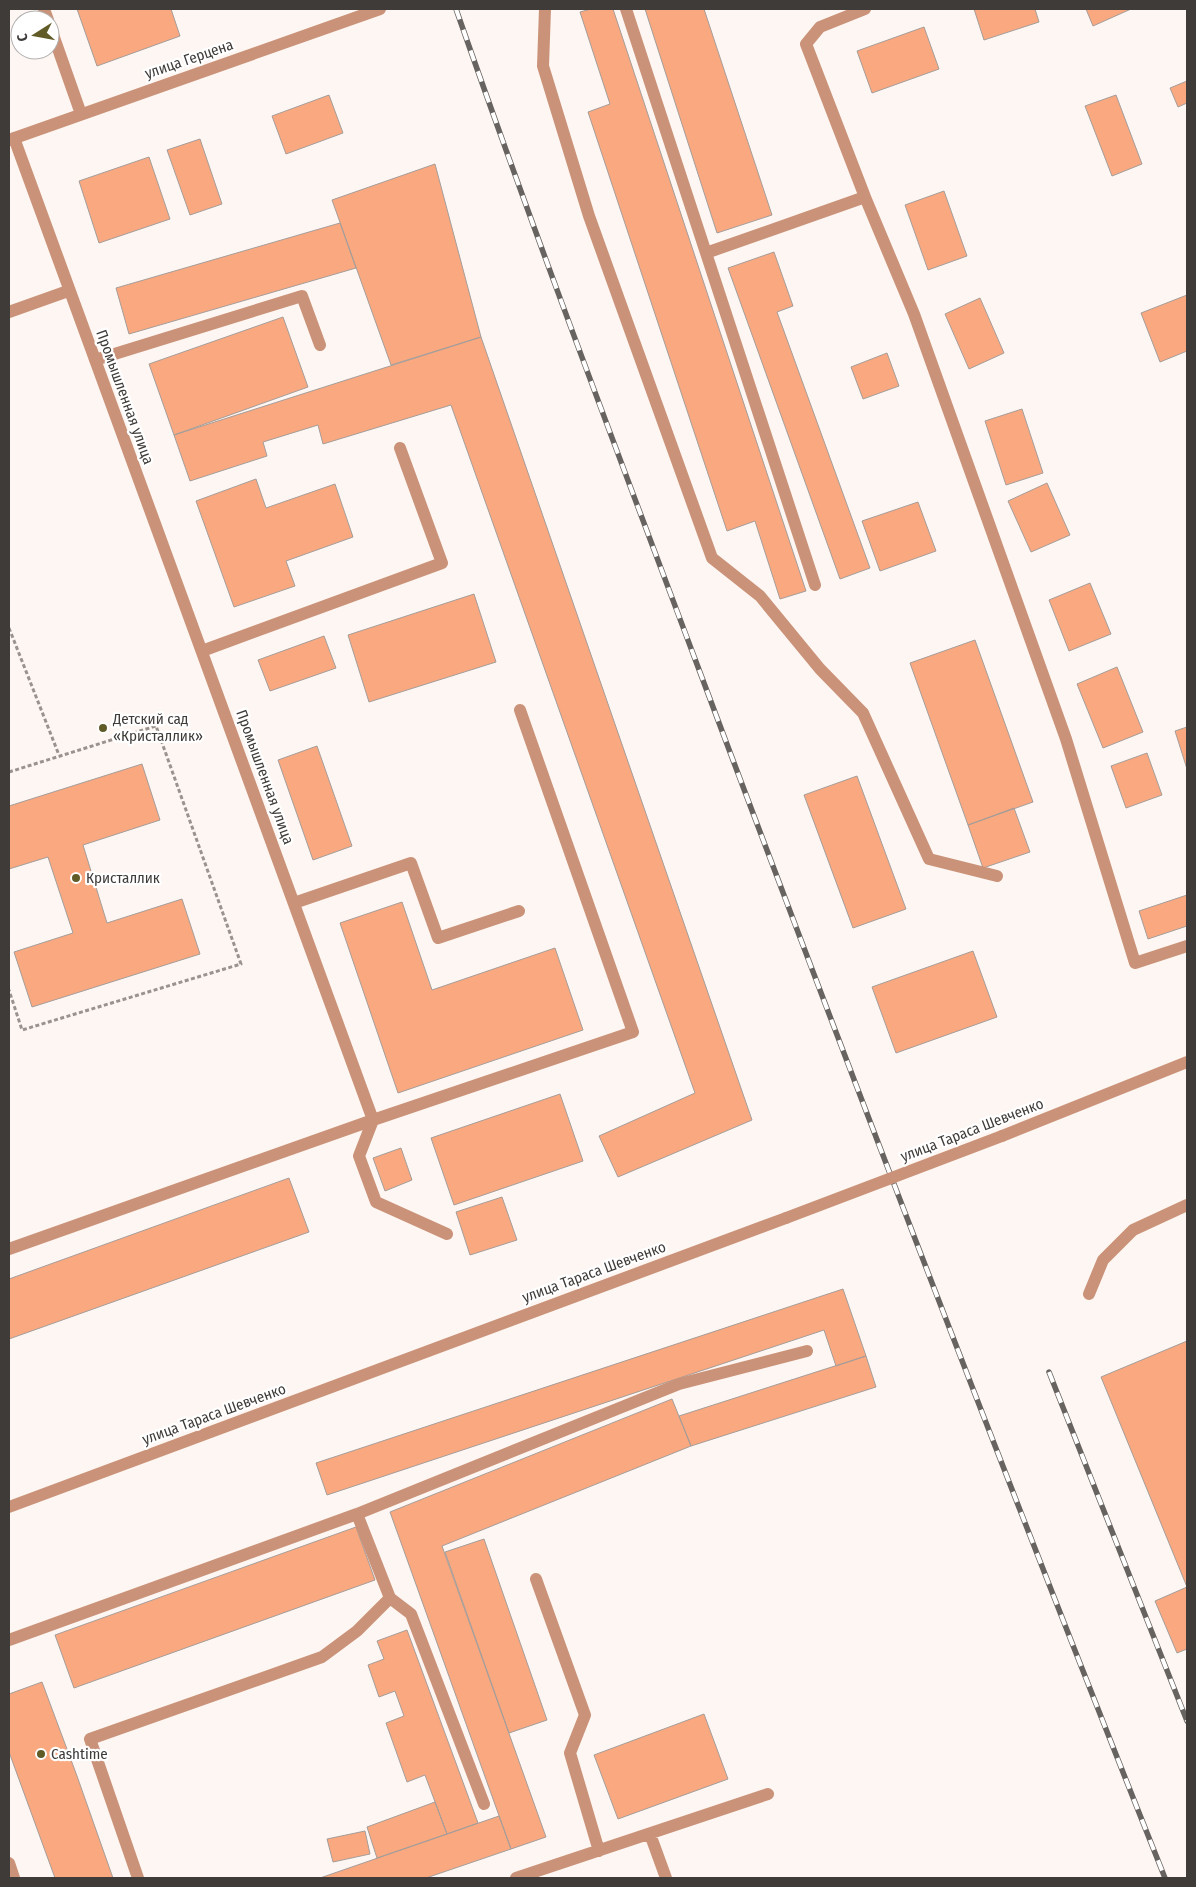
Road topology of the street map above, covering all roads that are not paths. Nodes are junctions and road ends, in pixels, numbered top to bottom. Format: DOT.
graph roads {
  1 [pos="380,9"];
  2 [pos="545,9"];
  3 [pos="626,9"];
  4 [pos="865,9"];
  5 [pos="60,54"];
  6 [pos="81,114"];
  7 [pos="11,139"];
  8 [pos="865,198"];
  9 [pos="706,253"];
  10 [pos="68,291"];
  11 [pos="9,312"];
  12 [pos="320,345"];
  13 [pos="95,360"];
  14 [pos="400,448"];
  15 [pos="816,584"];
  16 [pos="202,651"];
  17 [pos="520,710"];
  18 [pos="997,876"];
  19 [pos="294,903"];
  20 [pos="519,911"];
  21 [pos="1187,946"];
  22 [pos="1187,1062"];
  23 [pos="373,1120"];
  24 [pos="1187,1205"];
  25 [pos="447,1234"];
  26 [pos="9,1249"];
  27 [pos="1089,1294"];
  28 [pos="807,1351"];
  29 [pos="9,1507"];
  30 [pos="357,1514"];
  31 [pos="536,1579"];
  32 [pos="390,1598"];
  33 [pos="9,1640"];
  34 [pos="768,1794"];
  35 [pos="484,1804"];
  36 [pos="650,1834"];
  37 [pos="599,1851"];
  38 [pos="9,1863"];
  39 [pos="14,1878"];
  40 [pos="138,1878"];
  41 [pos="516,1878"];
  42 [pos="666,1878"];
  1 -- 6 [label="street, улица Герцена"];
  2 -- 18 [label="street"];
  3 -- 9 [label="street"];
  4 -- 8 [label="street"];
  5 -- 6 [label="street"];
  6 -- 7 [label="street, улица Герцена"];
  7 -- 10 [label="street, Промышленная улица"];
  8 -- 9 [label="street"];
  8 -- 21 [label="street"];
  9 -- 15 [label="street"];
  10 -- 11 [label="street"];
  10 -- 13 [label="street, Промышленная улица"];
  12 -- 13 [label="street"];
  13 -- 16 [label="street, Промышленная улица"];
  14 -- 16 [label="street"];
  16 -- 19 [label="street, Промышленная улица"];
  17 -- 23 [label="street"];
  19 -- 20 [label="street"];
  19 -- 23 [label="street, Промышленная улица"];
  22 -- 29 [label="street, улица Тараса Шевченко, bridge"];
  23 -- 25 [label="street"];
  23 -- 26 [label="street"];
  24 -- 27 [label="street"];
  28 -- 30 [label="street"];
  30 -- 32 [label="street"];
  30 -- 33 [label="street"];
  31 -- 37 [label="street"];
  32 -- 35 [label="street"];
  32 -- 40 [label="street"];
  34 -- 36 [label="street"];
  36 -- 37 [label="street"];
  36 -- 42 [label="street"];
  37 -- 41 [label="street"];
  38 -- 39 [label="street"];
}
